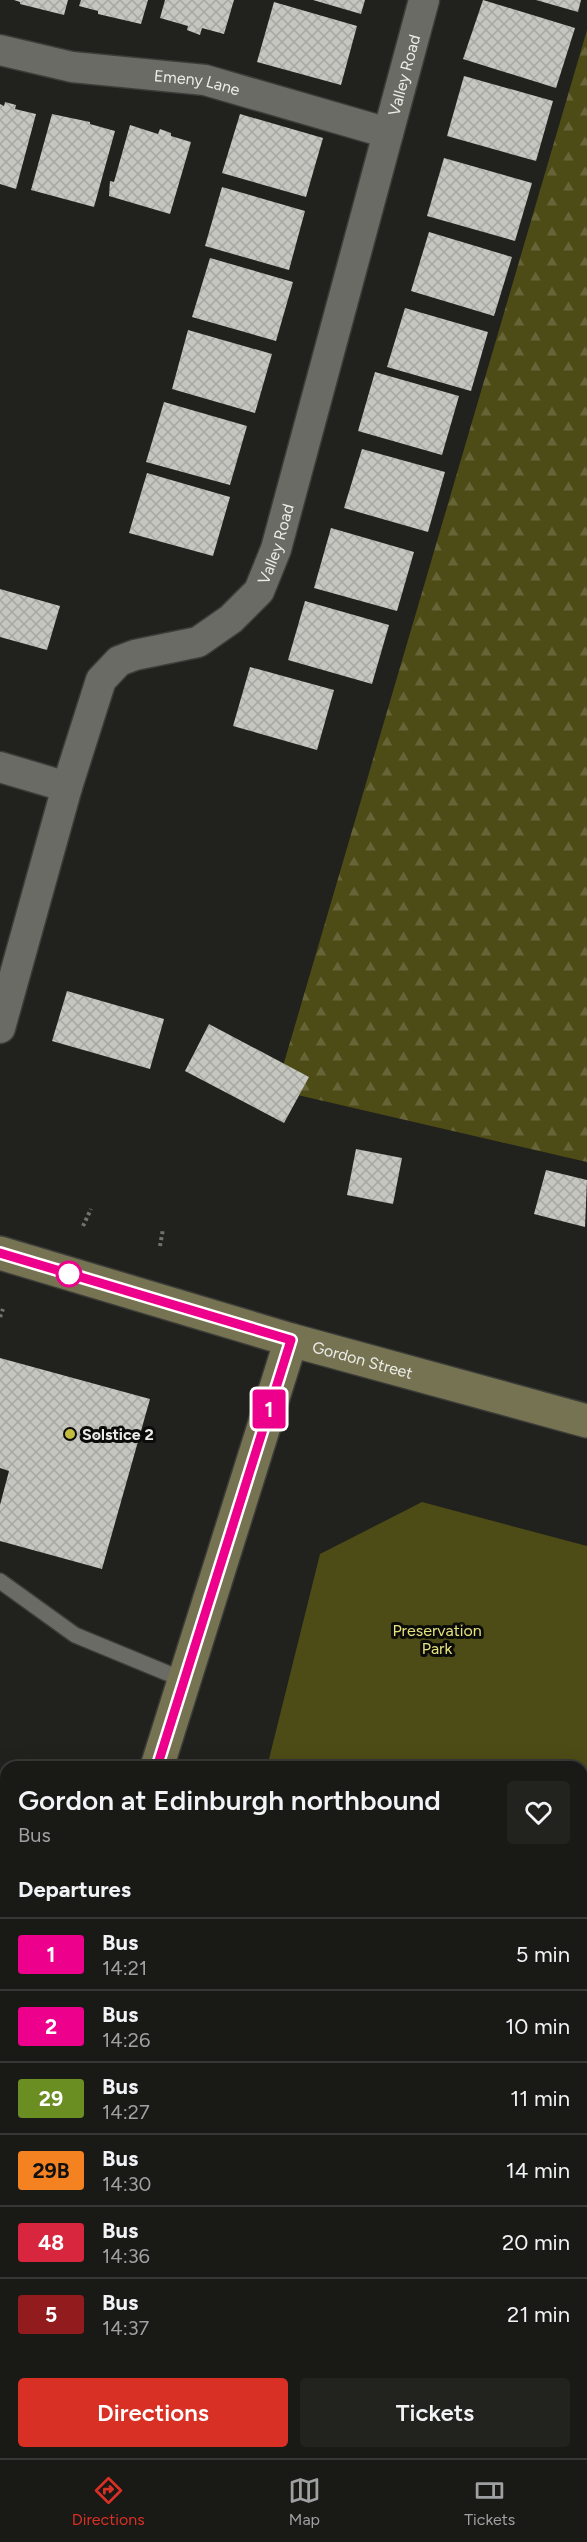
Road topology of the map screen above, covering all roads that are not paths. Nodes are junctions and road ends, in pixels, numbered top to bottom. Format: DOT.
graph roads {
  1 [pos="424,0"];
  2 [pos="0,50"];
  3 [pos="388,133"];
  4 [pos="0,767"];
  5 [pos="67,787"];
  6 [pos="0,1028"];
  7 [pos="0,1253"];
  8 [pos="291,1340"];
  9 [pos="587,1421"];
  10 [pos="0,1581"];
  11 [pos="184,1680"];
  12 [pos="159,1761"];
  1 -- 3 [label="street, Valley Road"];
  2 -- 3 [label="street, Emeny Lane"];
  3 -- 5 [label="street, Valley Road"];
  4 -- 5 [label="street"];
  5 -- 6 [label="street, Valley Road"];
  7 -- 8 [label="main road, Gordon Street"];
  8 -- 9 [label="main road, Gordon Street"];
  8 -- 11 [label="main road"];
  10 -- 11 [label="lane"];
  11 -- 12 [label="main road"];
}
